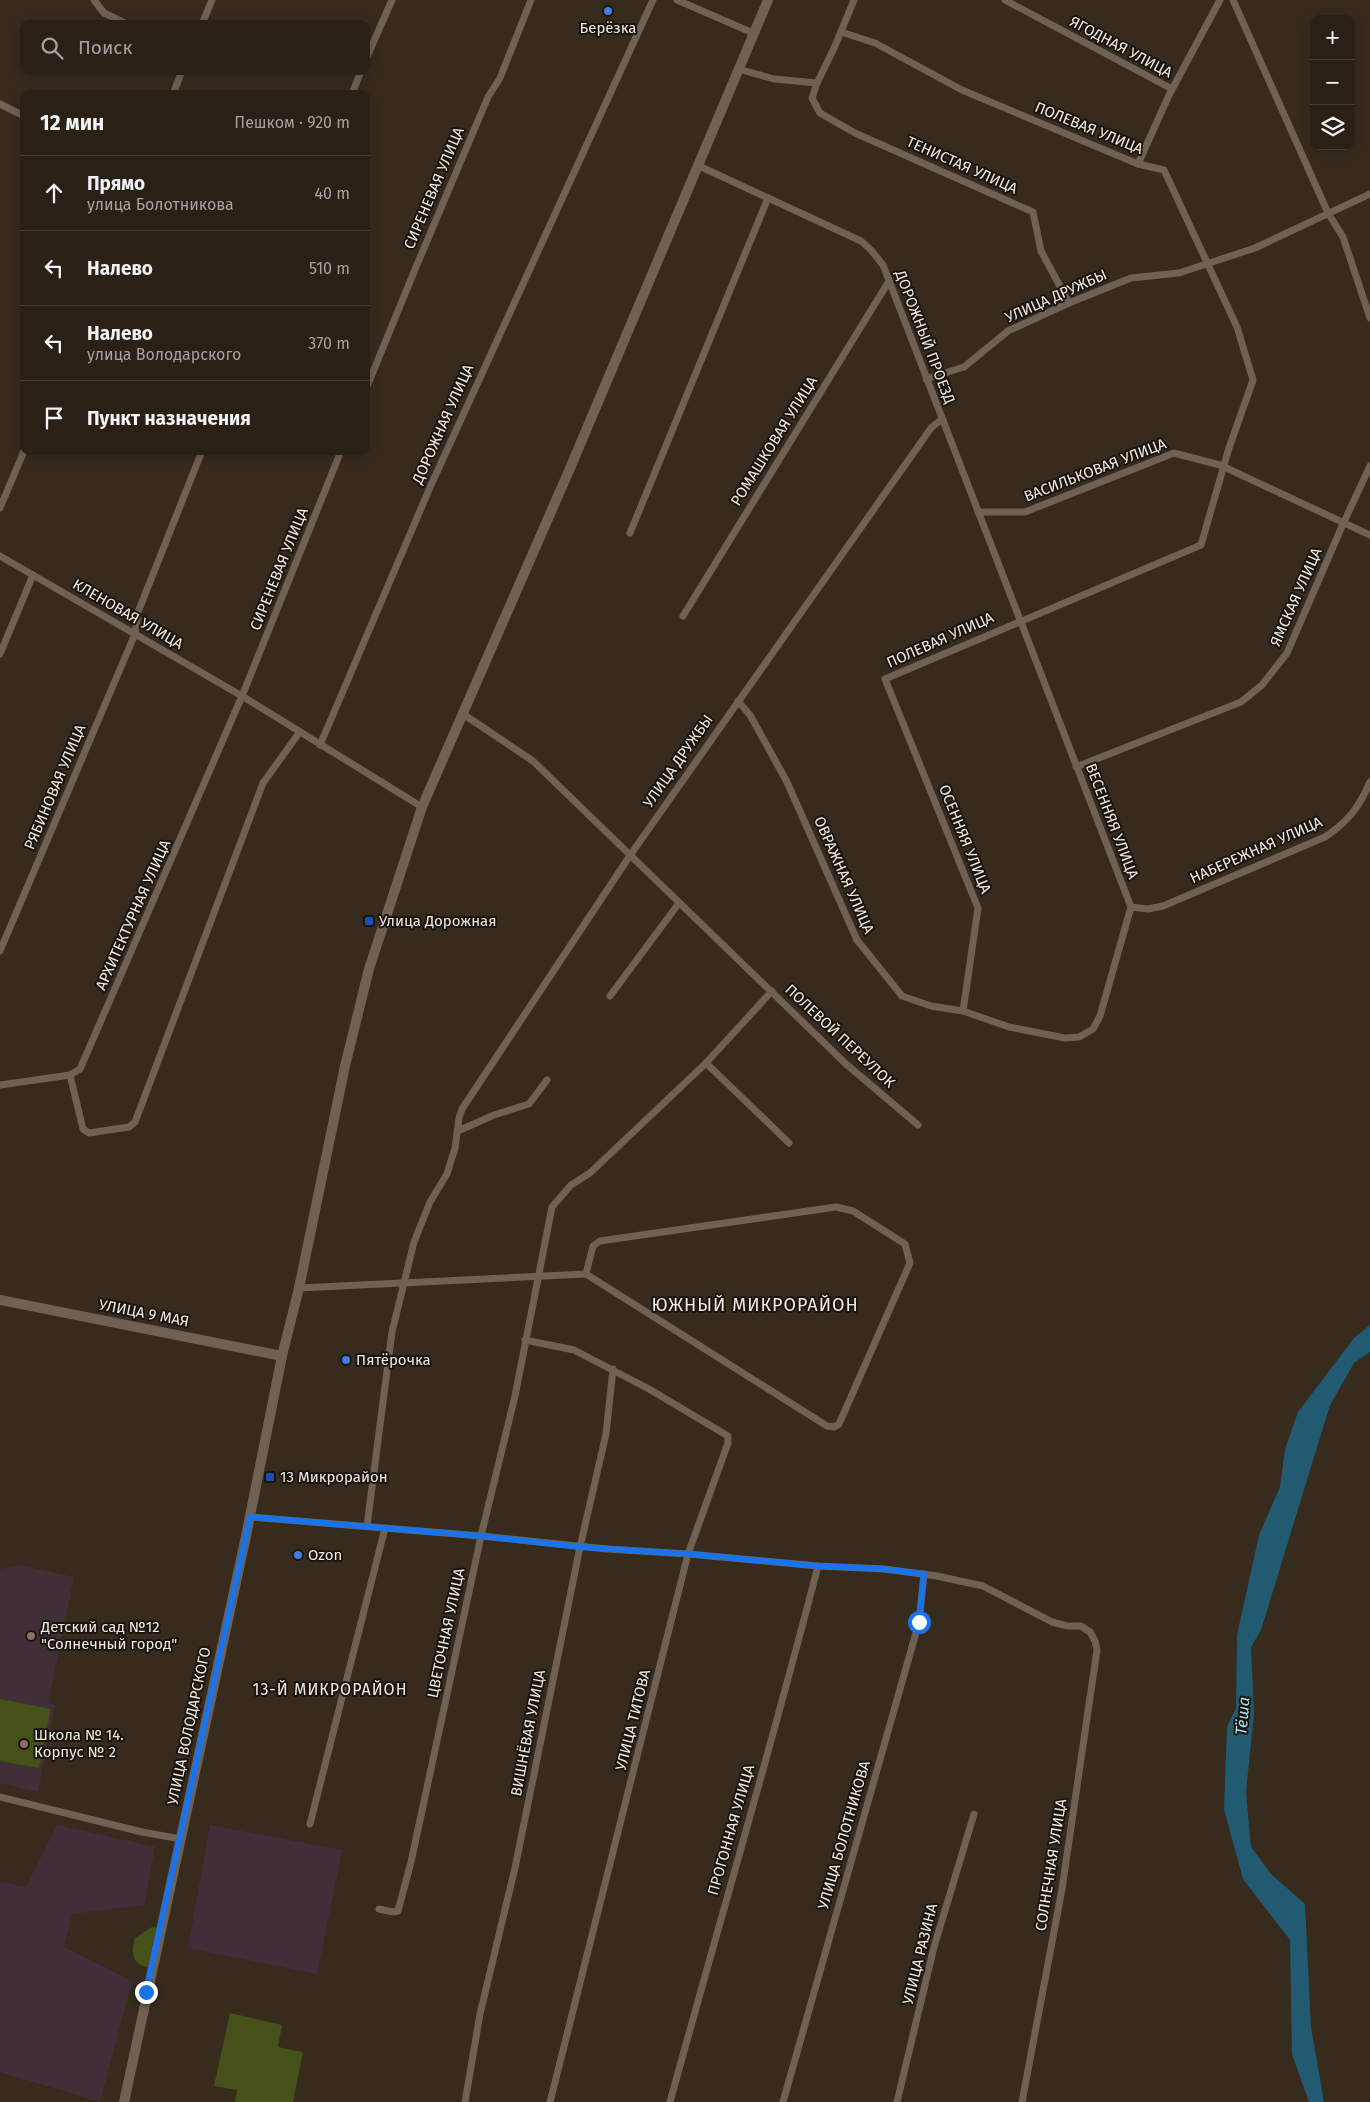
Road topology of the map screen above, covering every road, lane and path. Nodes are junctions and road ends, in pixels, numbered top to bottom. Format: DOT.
graph roads {
  1 [pos="94,0"];
  2 [pos="212,0"];
  3 [pos="392,0"];
  4 [pos="531,0"];
  5 [pos="653,0"];
  6 [pos="677,0"];
  7 [pos="768,0"];
  8 [pos="854,0"];
  9 [pos="1005,0"];
  10 [pos="1220,0"];
  11 [pos="1233,0"];
  12 [pos="119,20"];
  13 [pos="204,20"];
  14 [pos="841,32"];
  15 [pos="753,33"];
  16 [pos="370,50"];
  17 [pos="738,69"];
  18 [pos="180,75"];
  19 [pos="359,75"];
  20 [pos="817,83"];
  21 [pos="1172,89"];
  22 [pos="175,90"];
  23 [pos="354,90"];
  24 [pos="0,104"];
  25 [pos="20,114"];
  26 [pos="1138,164"];
  27 [pos="699,166"];
  28 [pos="1370,194"];
  29 [pos="768,198"];
  30 [pos="1328,213"];
  31 [pos="1207,264"];
  32 [pos="889,281"];
  33 [pos="1069,303"];
  34 [pos="1370,318"];
  35 [pos="370,379"];
  36 [pos="926,379"];
  37 [pos="942,420"];
  38 [pos="22,455"];
  39 [pos="200,455"];
  40 [pos="339,455"];
  41 [pos="1222,466"];
  42 [pos="1370,466"];
  43 [pos="0,508"];
  44 [pos="978,512"];
  45 [pos="1343,524"];
  46 [pos="630,533"];
  47 [pos="1370,536"];
  48 [pos="0,556"];
  49 [pos="33,575"];
  50 [pos="683,616"];
  51 [pos="1021,621"];
  52 [pos="135,634"];
  53 [pos="0,654"];
  54 [pos="886,681"];
  55 [pos="242,696"];
  56 [pos="738,701"];
  57 [pos="463,714"];
  58 [pos="299,732"];
  59 [pos="320,745"];
  60 [pos="1076,768"];
  61 [pos="1370,782"];
  62 [pos="422,807"];
  63 [pos="631,854"];
  64 [pos="679,903"];
  65 [pos="1131,907"];
  66 [pos="0,951"];
  67 [pos="772,991"];
  68 [pos="610,996"];
  69 [pos="963,1011"];
  70 [pos="706,1063"];
  71 [pos="70,1075"];
  72 [pos="547,1080"];
  73 [pos="0,1085"];
  74 [pos="918,1125"];
  75 [pos="458,1131"];
  76 [pos="788,1143"];
  77 [pos="586,1274"];
  78 [pos="539,1276"];
  79 [pos="404,1284"];
  80 [pos="299,1288"];
  81 [pos="0,1300"];
  82 [pos="525,1340"];
  83 [pos="282,1356"];
  84 [pos="614,1369"];
  85 [pos="250,1517"];
  86 [pos="367,1526"];
  87 [pos="385,1528"];
  88 [pos="481,1536"];
  89 [pos="580,1547"];
  90 [pos="688,1554"];
  91 [pos="818,1566"];
  92 [pos="924,1574"];
  93 [pos="0,1797"];
  94 [pos="974,1814"];
  95 [pos="310,1824"];
  96 [pos="180,1839"];
  97 [pos="379,1908"];
  98 [pos="124,2102"];
  99 [pos="465,2102"];
  100 [pos="550,2102"];
  101 [pos="670,2102"];
  102 [pos="783,2102"];
  103 [pos="897,2102"];
  104 [pos="1022,2102"];
  1 -- 12 [label="street"];
  2 -- 13 [label="street"];
  3 -- 16 [label="street"];
  4 -- 35 [label="street, СИРЕНЕВАЯ УЛИЦА"];
  5 -- 59 [label="street, ДОРОЖНАЯ УЛИЦА"];
  6 -- 15 [label="street"];
  7 -- 15 [label="main road, УЛИЦА ВОЛОДАРСКОГО"];
  8 -- 14 [label="street"];
  9 -- 21 [label="street, ЯГОДНАЯ УЛИЦА"];
  10 -- 21 [label="street"];
  11 -- 30 [label="street"];
  14 -- 20 [label="street"];
  14 -- 26 [label="street, ПОЛЕВАЯ УЛИЦА"];
  15 -- 17 [label="main road, УЛИЦА ВОЛОДАРСКОГО"];
  17 -- 20 [label="street"];
  17 -- 27 [label="main road, УЛИЦА ВОЛОДАРСКОГО"];
  18 -- 22 [label="street"];
  19 -- 23 [label="street"];
  20 -- 33 [label="street, ТЕНИСТАЯ УЛИЦА"];
  21 -- 26 [label="street"];
  24 -- 25 [label="street"];
  26 -- 31 [label="street, ПОЛЕВАЯ УЛИЦА"];
  27 -- 29 [label="street, ДОРОЖНЫЙ ПРОЕЗД"];
  27 -- 57 [label="main road, УЛИЦА ВОЛОДАРСКОГО"];
  28 -- 30 [label="street, УЛИЦА ДРУЖБЫ"];
  29 -- 32 [label="street, ДОРОЖНЫЙ ПРОЕЗД"];
  29 -- 46 [label="street"];
  30 -- 31 [label="street, УЛИЦА ДРУЖБЫ"];
  30 -- 34 [label="street"];
  31 -- 33 [label="street, УЛИЦА ДРУЖБЫ"];
  31 -- 41 [label="street, ПОЛЕВАЯ УЛИЦА"];
  32 -- 36 [label="street, ДОРОЖНЫЙ ПРОЕЗД"];
  32 -- 50 [label="street, РОМАШКОВАЯ УЛИЦА"];
  33 -- 36 [label="street, УЛИЦА ДРУЖБЫ"];
  36 -- 37 [label="street, ДОРОЖНЫЙ ПРОЕЗД"];
  37 -- 44 [label="street, ДОРОЖНЫЙ ПРОЕЗД"];
  37 -- 56 [label="street, УЛИЦА ДРУЖБЫ"];
  38 -- 43 [label="street"];
  39 -- 52 [label="street, РЯБИНОВАЯ УЛИЦА"];
  40 -- 55 [label="street, СИРЕНЕВАЯ УЛИЦА"];
  41 -- 44 [label="street, ВАСИЛЬКОВАЯ УЛИЦА"];
  41 -- 45 [label="street, ВАСИЛЬКОВАЯ УЛИЦА"];
  41 -- 51 [label="street"];
  42 -- 45 [label="street, ЯМСКАЯ УЛИЦА"];
  44 -- 51 [label="street, ДОРОЖНЫЙ ПРОЕЗД"];
  45 -- 47 [label="street, ВАСИЛЬКОВАЯ УЛИЦА"];
  45 -- 60 [label="street, ЯМСКАЯ УЛИЦА"];
  48 -- 49 [label="street, КЛЕНОВАЯ УЛИЦА"];
  49 -- 52 [label="street, КЛЕНОВАЯ УЛИЦА"];
  49 -- 53 [label="street"];
  51 -- 54 [label="street, ПОЛЕВАЯ УЛИЦА"];
  51 -- 60 [label="street, ВЕСЕННЯЯ УЛИЦА"];
  52 -- 55 [label="street, КЛЕНОВАЯ УЛИЦА"];
  52 -- 66 [label="street, РЯБИНОВАЯ УЛИЦА"];
  54 -- 69 [label="street, ОСЕННЯЯ УЛИЦА"];
  55 -- 58 [label="street, КЛЕНОВАЯ УЛИЦА"];
  55 -- 71 [label="street, АРХИТЕКТУРНАЯ УЛИЦА"];
  56 -- 63 [label="street, УЛИЦА ДРУЖБЫ"];
  56 -- 69 [label="street, ОВРАЖНАЯ УЛИЦА"];
  57 -- 62 [label="main road, УЛИЦА ВОЛОДАРСКОГО"];
  57 -- 63 [label="street"];
  58 -- 59 [label="street, КЛЕНОВАЯ УЛИЦА"];
  58 -- 71 [label="street"];
  59 -- 62 [label="street, КЛЕНОВАЯ УЛИЦА"];
  60 -- 65 [label="street, ВЕСЕННЯЯ УЛИЦА"];
  61 -- 65 [label="street, НАБЕРЕЖНАЯ УЛИЦА"];
  62 -- 80 [label="main road, УЛИЦА ВОЛОДАРСКОГО"];
  63 -- 64 [label="street"];
  63 -- 75 [label="street, УЛИЦА ДРУЖБЫ"];
  64 -- 67 [label="street"];
  64 -- 68 [label="street"];
  65 -- 69 [label="street, ОВРАЖНАЯ УЛИЦА"];
  67 -- 70 [label="street, ПОЛЕВОЙ ПЕРЕУЛОК"];
  67 -- 74 [label="street, ПОЛЕВОЙ ПЕРЕУЛОК"];
  70 -- 76 [label="street"];
  70 -- 78 [label="street, ПОЛЕВОЙ ПЕРЕУЛОК"];
  71 -- 73 [label="street"];
  72 -- 75 [label="street"];
  75 -- 79 [label="street, УЛИЦА ДРУЖБЫ"];
  77 -- 77 [label="street"];
  77 -- 78 [label="street"];
  78 -- 79 [label="street"];
  78 -- 82 [label="street, ПОЛЕВОЙ ПЕРЕУЛОК"];
  79 -- 80 [label="street"];
  79 -- 86 [label="street, УЛИЦА ДРУЖБЫ"];
  80 -- 83 [label="main road, УЛИЦА ВОЛОДАРСКОГО"];
  81 -- 83 [label="main road, УЛИЦА 9 МАЯ"];
  82 -- 84 [label="street"];
  82 -- 88 [label="street, ЦВЕТОЧНАЯ УЛИЦА"];
  83 -- 85 [label="main road, УЛИЦА ВОЛОДАРСКОГО"];
  84 -- 89 [label="street, ВИШНЁВАЯ УЛИЦА"];
  84 -- 90 [label="street, УЛИЦА ТИТОВА"];
  85 -- 86 [label="street"];
  85 -- 96 [label="main road, УЛИЦА ВОЛОДАРСКОГО"];
  86 -- 87 [label="street"];
  87 -- 88 [label="street"];
  87 -- 95 [label="street"];
  88 -- 89 [label="street"];
  88 -- 97 [label="street, ЦВЕТОЧНАЯ УЛИЦА"];
  89 -- 90 [label="street"];
  89 -- 99 [label="street, ВИШНЁВАЯ УЛИЦА"];
  90 -- 91 [label="street"];
  90 -- 100 [label="street, УЛИЦА ТИТОВА"];
  91 -- 92 [label="street"];
  91 -- 101 [label="street, ПРОГОННАЯ УЛИЦА"];
  92 -- 102 [label="street, УЛИЦА БОЛОТНИКОВА"];
  92 -- 104 [label="street, СОЛНЕЧНАЯ УЛИЦА"];
  93 -- 96 [label="street"];
  94 -- 103 [label="street, УЛИЦА РАЗИНА"];
  96 -- 98 [label="main road, УЛИЦА ВОЛОДАРСКОГО"];
}
